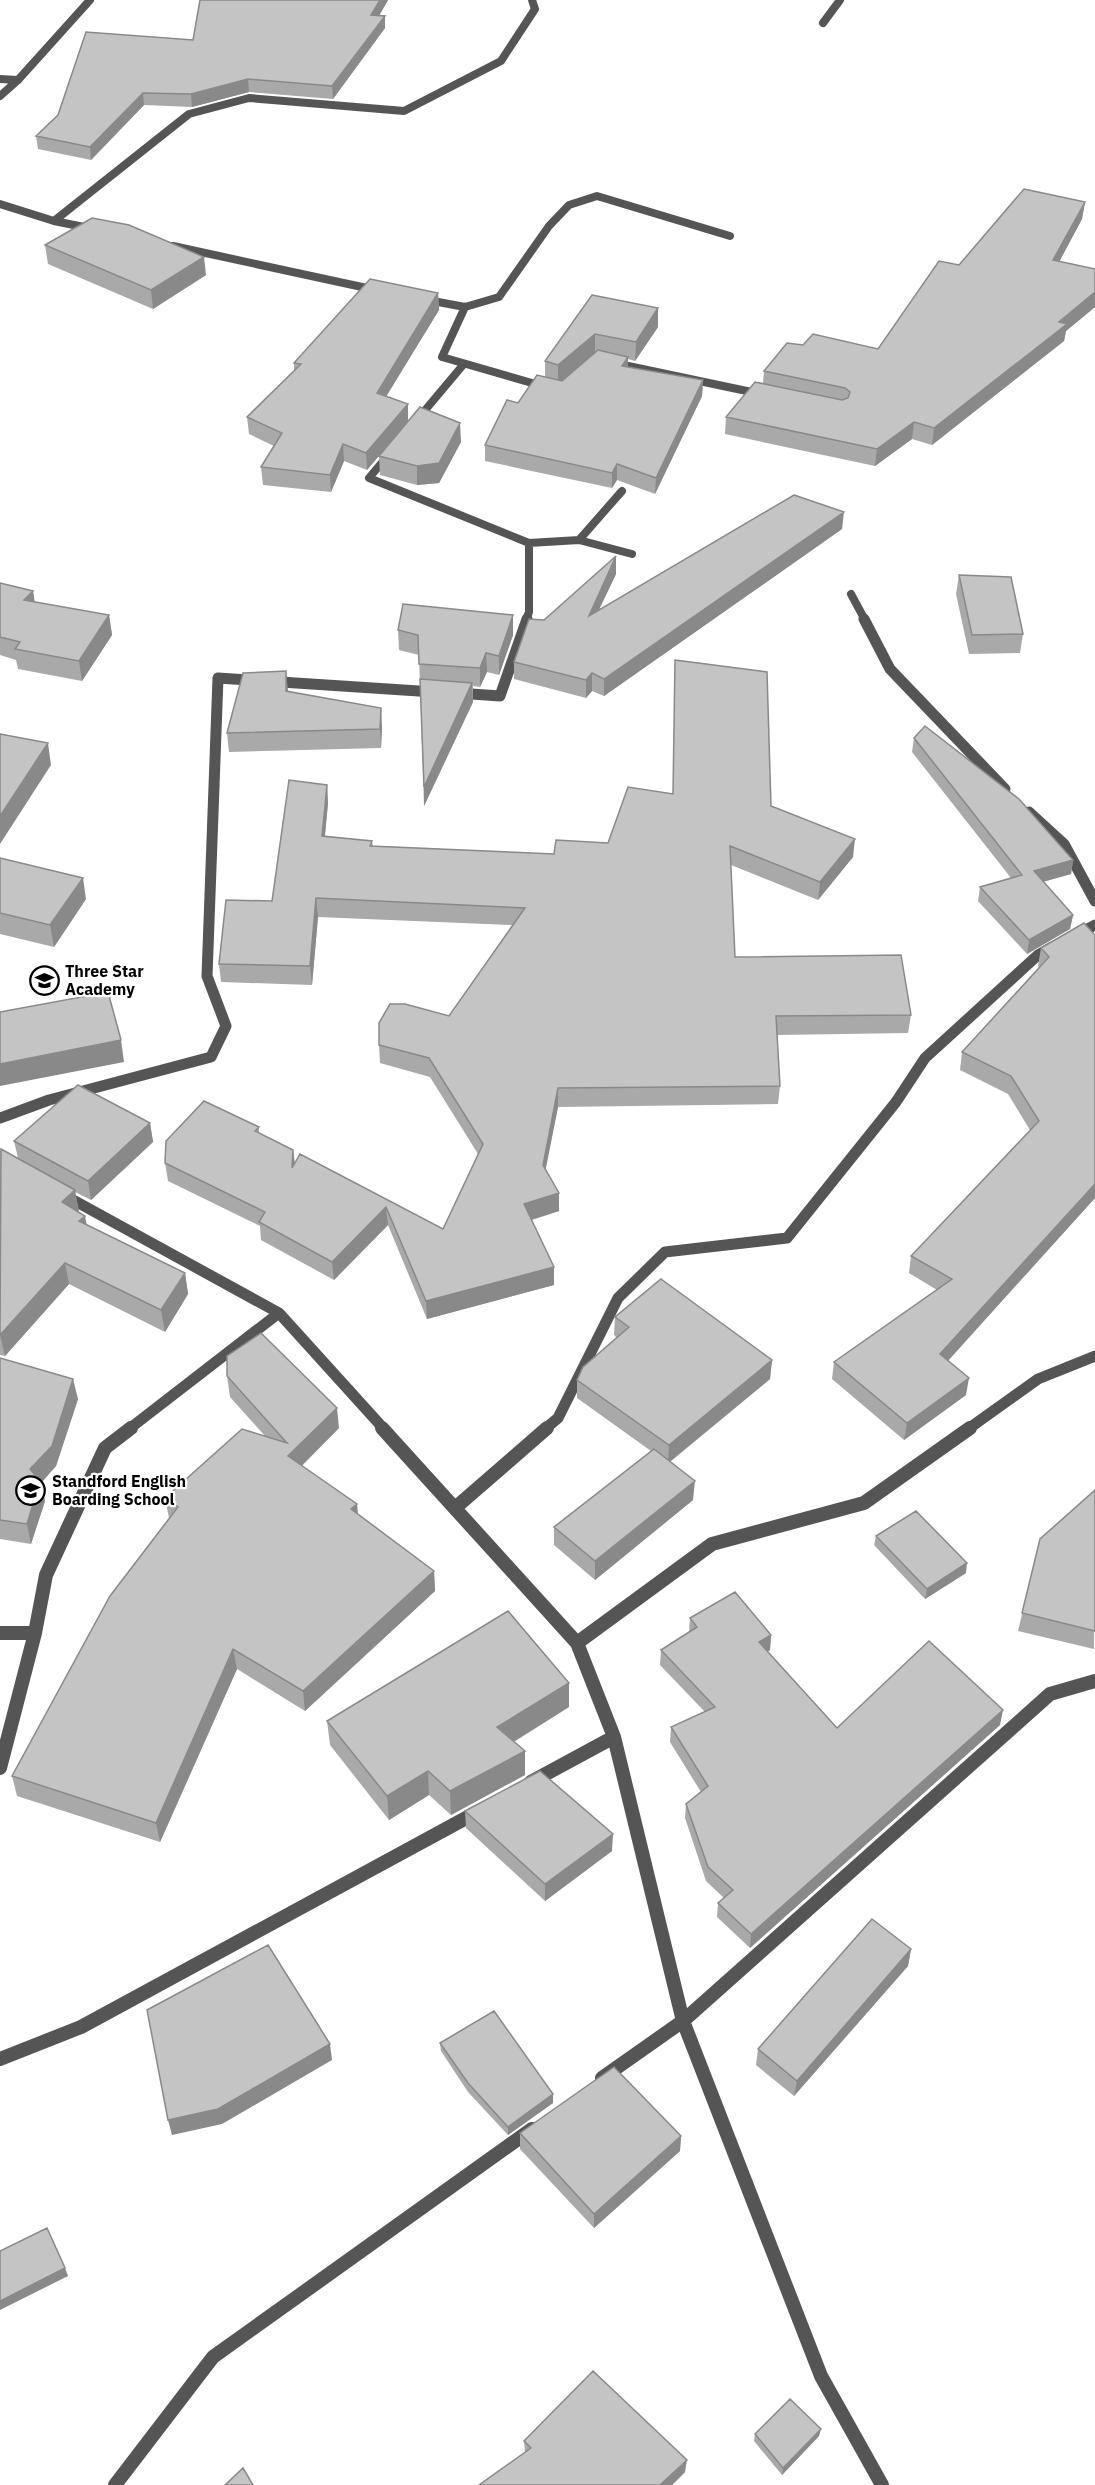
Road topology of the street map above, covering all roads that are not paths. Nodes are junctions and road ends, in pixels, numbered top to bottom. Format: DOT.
graph roads {
  1 [pos="90,0"];
  2 [pos="532,0"];
  3 [pos="840,0"];
  4 [pos="823,23"];
  5 [pos="0,79"];
  6 [pos="18,80"];
  7 [pos="0,96"];
  8 [pos="0,204"];
  9 [pos="54,221"];
  10 [pos="100,231"];
  11 [pos="730,236"];
  12 [pos="168,245"];
  13 [pos="385,292"];
  14 [pos="408,296"];
  15 [pos="465,307"];
  16 [pos="608,361"];
  17 [pos="464,365"];
  18 [pos="560,391"];
  19 [pos="772,396"];
  20 [pos="622,491"];
  21 [pos="579,540"];
  22 [pos="529,543"];
  23 [pos="632,554"];
  24 [pos="851,594"];
  25 [pos="1095,901"];
  26 [pos="1095,925"];
  27 [pos="0,1118"];
  28 [pos="52,1188"];
  29 [pos="279,1313"];
  30 [pos="1095,1356"];
  31 [pos="455,1508"];
  32 [pos="0,1633"];
  33 [pos="35,1633"];
  34 [pos="577,1643"];
  35 [pos="1095,1681"];
  36 [pos="614,1737"];
  37 [pos="0,1768"];
  38 [pos="520,1788"];
  39 [pos="489,1805"];
  40 [pos="683,2020"];
  41 [pos="0,2059"];
  42 [pos="587,2089"];
  43 [pos="549,2117"];
  44 [pos="115,2485"];
  45 [pos="882,2485"];
  1 -- 6 [label="street"];
  2 -- 9 [label="street"];
  3 -- 4 [label="street"];
  5 -- 6 [label="street"];
  6 -- 7 [label="street"];
  8 -- 9 [label="street"];
  9 -- 10 [label="street"];
  11 -- 15 [label="street"];
  12 -- 13 [label="street"];
  14 -- 15 [label="street"];
  15 -- 17 [label="street"];
  16 -- 19 [label="street"];
  17 -- 18 [label="street"];
  17 -- 22 [label="street"];
  20 -- 21 [label="street"];
  21 -- 22 [label="street"];
  21 -- 23 [label="street"];
  22 -- 27 [label="street"];
  24 -- 25 [label="street"];
  26 -- 31 [label="street"];
  28 -- 29 [label="street"];
  29 -- 31 [label="street"];
  29 -- 33 [label="street"];
  30 -- 34 [label="street"];
  31 -- 34 [label="street"];
  32 -- 33 [label="street"];
  33 -- 37 [label="street"];
  34 -- 36 [label="street"];
  35 -- 40 [label="street"];
  36 -- 38 [label="street"];
  36 -- 40 [label="street"];
  39 -- 41 [label="street"];
  40 -- 42 [label="street"];
  40 -- 45 [label="street"];
  43 -- 44 [label="street"];
}
